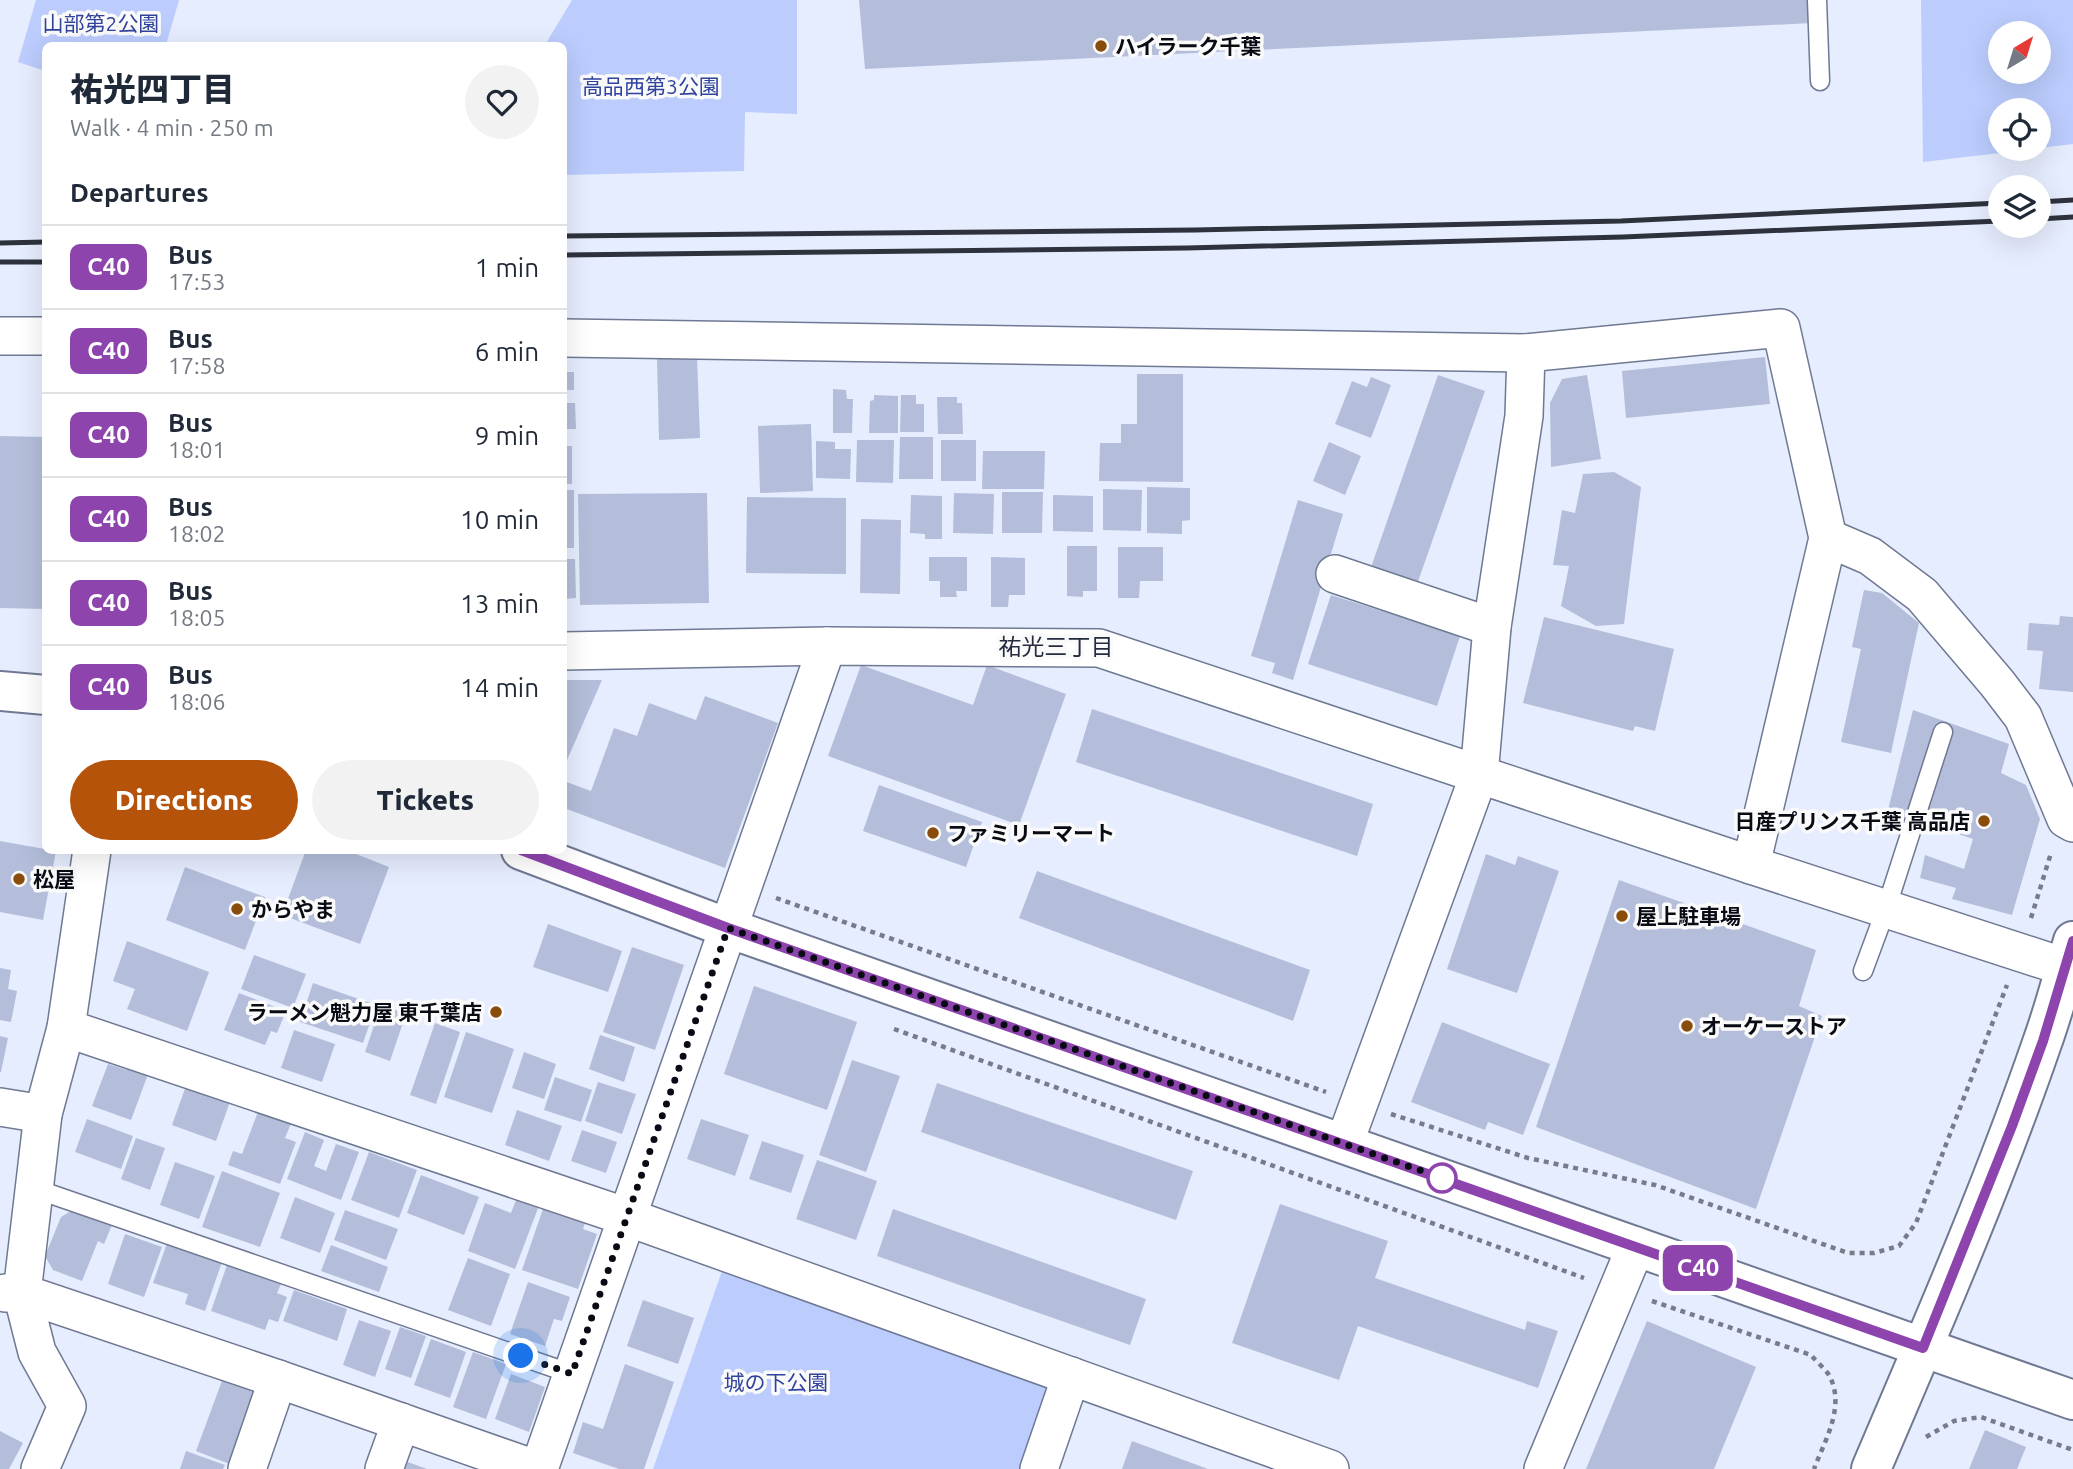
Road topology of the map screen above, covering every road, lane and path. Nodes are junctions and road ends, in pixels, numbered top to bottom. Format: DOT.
graph roads {
  1 [pos="1817,0"];
  2 [pos="1820,81"];
  3 [pos="0,336"];
  4 [pos="42,336"];
  5 [pos="567,338"];
  6 [pos="1526,353"];
  7 [pos="1828,538"];
  8 [pos="1335,574"];
  9 [pos="1492,627"];
  10 [pos="827,646"];
  11 [pos="567,651"];
  12 [pos="0,691"];
  13 [pos="42,695"];
  14 [pos="1944,732"];
  15 [pos="1479,775"];
  16 [pos="2063,836"];
  17 [pos="91,854"];
  18 [pos="532,854"];
  19 [pos="1751,865"];
  20 [pos="772,897"];
  21 [pos="1886,909"];
  22 [pos="2030,919"];
  23 [pos="728,928"];
  24 [pos="2069,954"];
  25 [pos="1863,971"];
  26 [pos="2010,978"];
  27 [pos="886,1026"];
  28 [pos="66,1028"];
  29 [pos="1326,1093"];
  30 [pos="0,1107"];
  31 [pos="1388,1113"];
  32 [pos="43,1114"];
  33 [pos="1344,1144"];
  34 [pos="33,1188"];
  35 [pos="627,1217"];
  36 [pos="1636,1246"];
  37 [pos="1618,1290"];
  38 [pos="11,1293"];
  39 [pos="1923,1348"];
  40 [pos="572,1374"];
  41 [pos="1070,1376"];
  42 [pos="278,1379"];
  43 [pos="2073,1401"];
  44 [pos="401,1422"];
  45 [pos="1917,1446"];
  46 [pos="2073,1450"];
  47 [pos="40,1469"];
  48 [pos="247,1469"];
  49 [pos="384,1469"];
  50 [pos="537,1469"];
  51 [pos="1039,1469"];
  52 [pos="1330,1469"];
  53 [pos="1543,1469"];
  54 [pos="1814,1469"];
  55 [pos="1871,1469"];
  1 -- 2 [label="lane"];
  3 -- 4 [label="street"];
  5 -- 6 [label="street"];
  6 -- 7 [label="street"];
  6 -- 9 [label="street"];
  7 -- 16 [label="street"];
  7 -- 19 [label="street"];
  8 -- 9 [label="street"];
  9 -- 15 [label="street"];
  10 -- 11 [label="street"];
  10 -- 15 [label="street"];
  10 -- 23 [label="street"];
  12 -- 13 [label="street"];
  14 -- 21 [label="lane"];
  15 -- 19 [label="street"];
  15 -- 33 [label="street"];
  16 -- 22 [label="path"];
  17 -- 28 [label="street"];
  18 -- 23 [label="street"];
  19 -- 21 [label="street"];
  20 -- 29 [label="path"];
  21 -- 24 [label="street"];
  21 -- 25 [label="lane"];
  23 -- 33 [label="street"];
  23 -- 35 [label="street"];
  24 -- 39 [label="street"];
  26 -- 31 [label="path"];
  27 -- 37 [label="path"];
  28 -- 32 [label="street"];
  28 -- 35 [label="street"];
  30 -- 32 [label="street"];
  32 -- 34 [label="street"];
  33 -- 36 [label="street"];
  34 -- 38 [label="street"];
  34 -- 40 [label="lane"];
  35 -- 40 [label="street"];
  35 -- 41 [label="street"];
  36 -- 37 [label="street"];
  36 -- 39 [label="street"];
  37 -- 53 [label="street"];
  37 -- 54 [label="path"];
  38 -- 42 [label="street"];
  38 -- 47 [label="street"];
  39 -- 43 [label="street"];
  39 -- 55 [label="street"];
  40 -- 50 [label="street"];
  41 -- 51 [label="street"];
  41 -- 52 [label="street"];
  42 -- 44 [label="street"];
  42 -- 48 [label="street"];
  44 -- 49 [label="street"];
  44 -- 50 [label="street"];
  45 -- 46 [label="path"];
}
